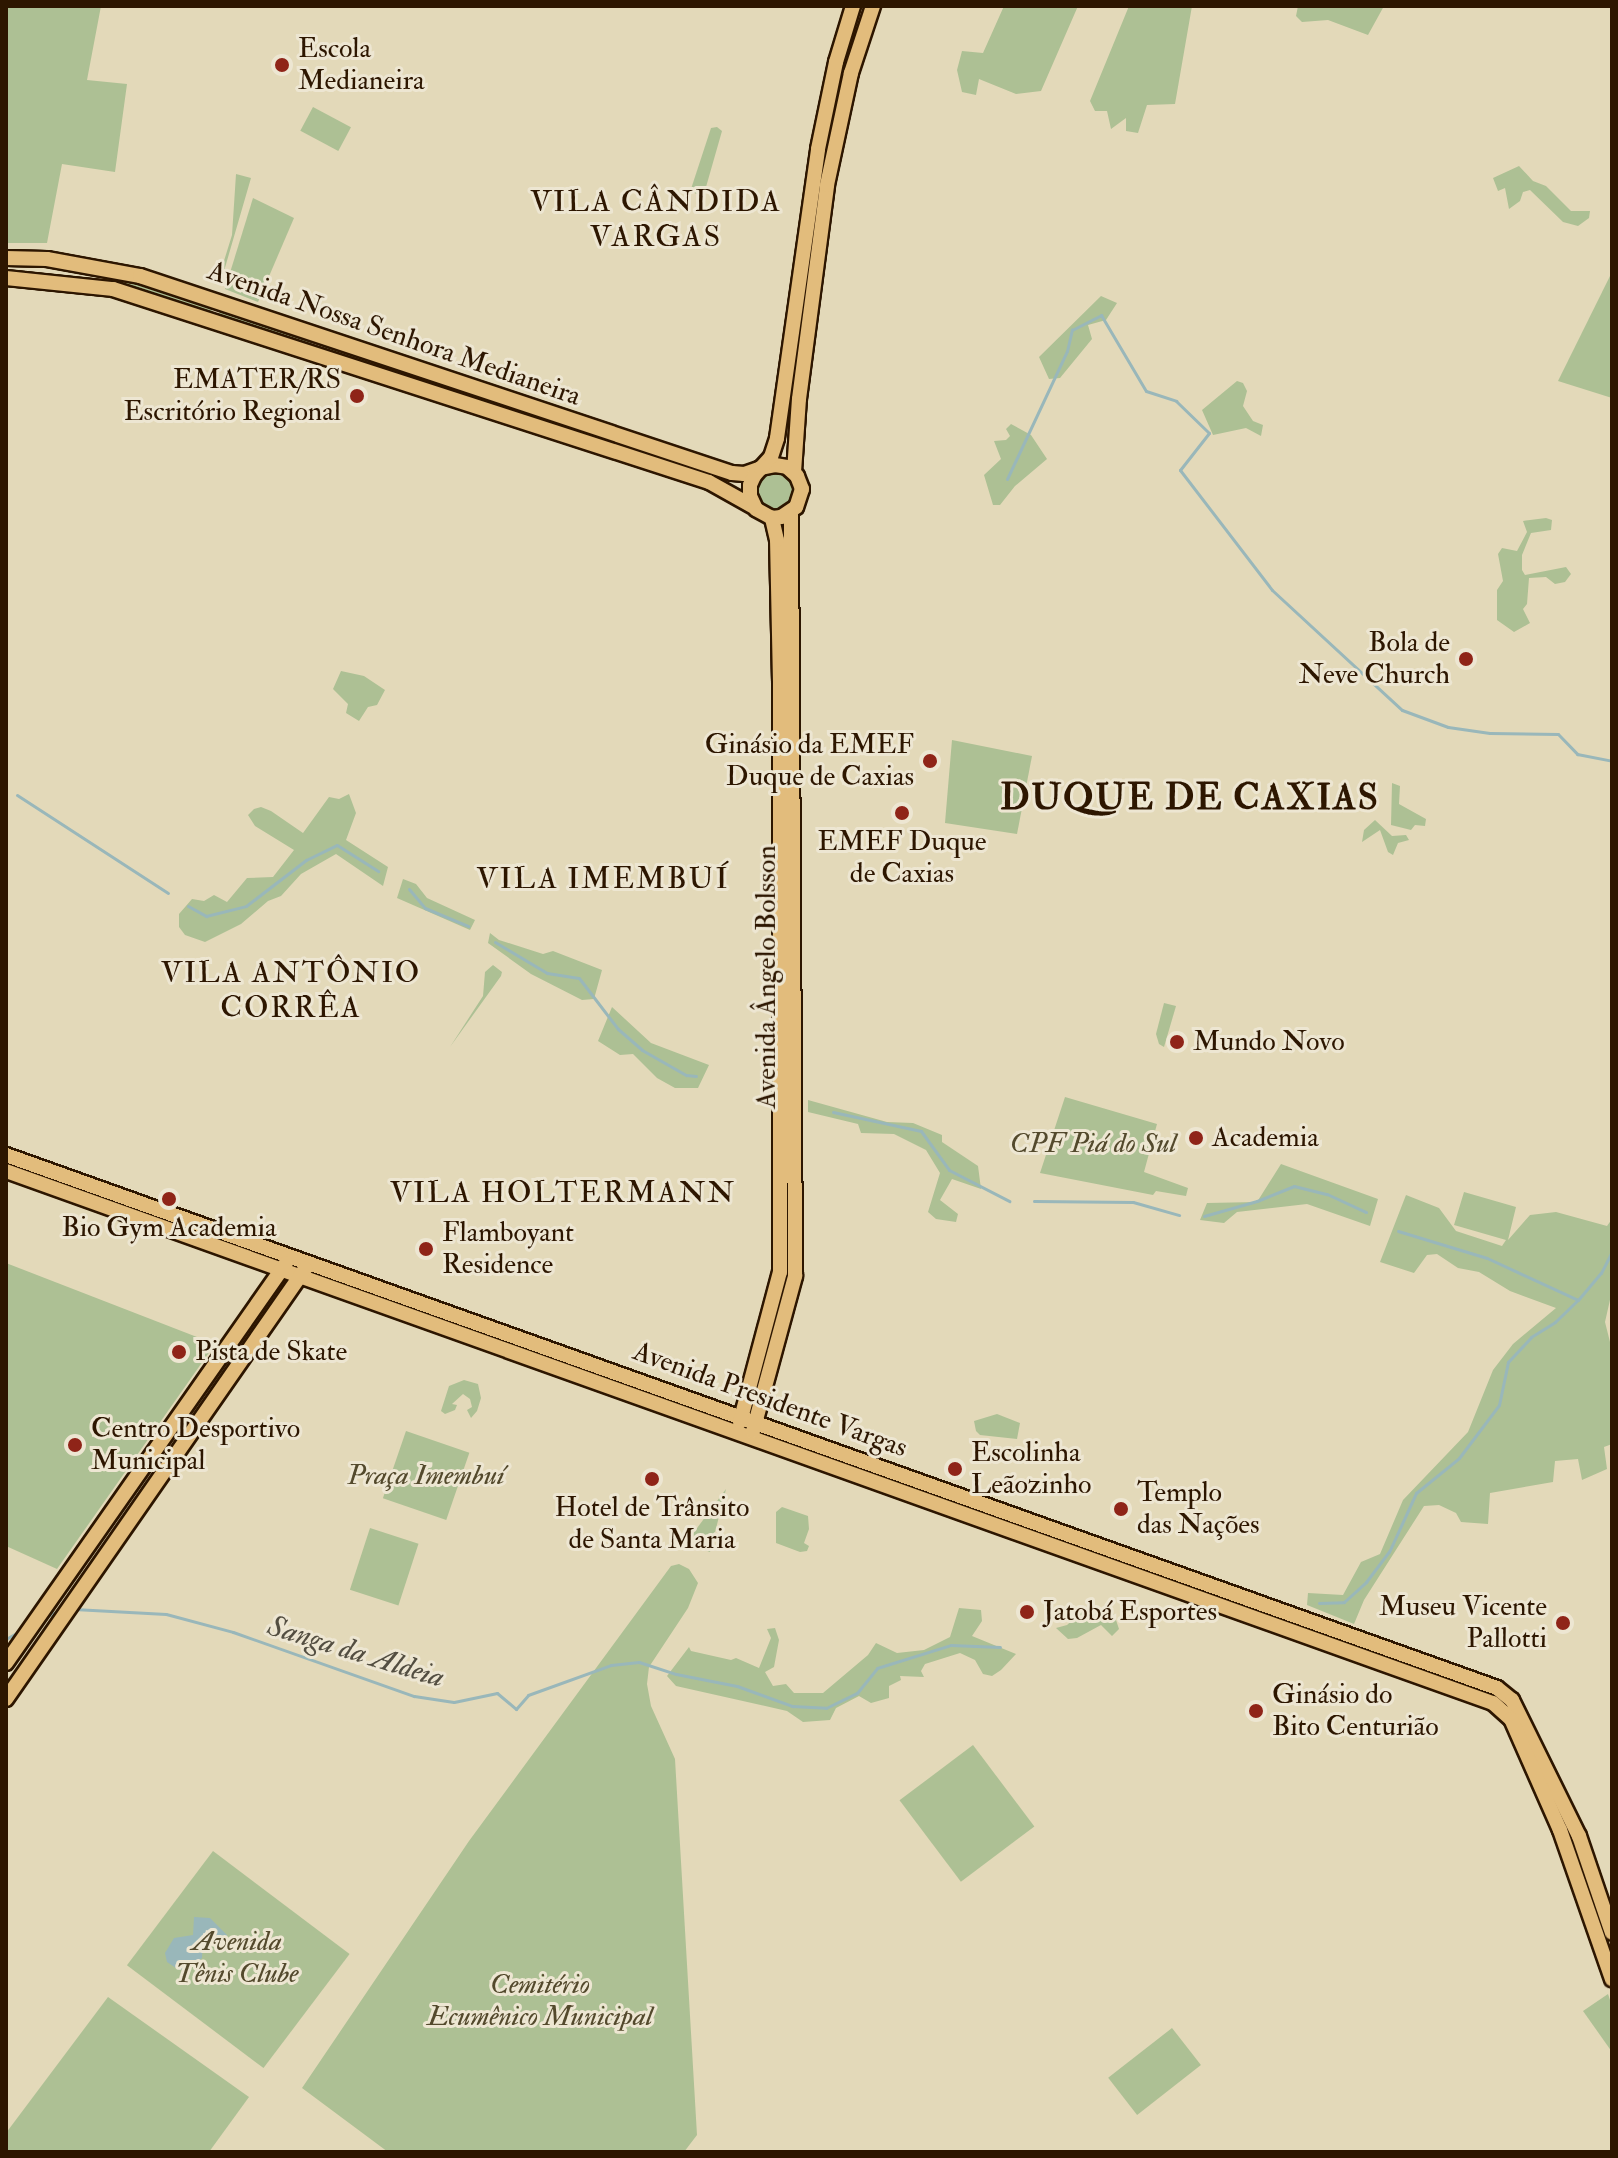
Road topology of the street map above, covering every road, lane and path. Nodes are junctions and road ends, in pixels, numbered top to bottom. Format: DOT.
graph roads {
  1 [pos="853,6"];
  2 [pos="873,6"];
  3 [pos="6,258"];
  4 [pos="115,269"];
  5 [pos="6,278"];
  6 [pos="113,289"];
  7 [pos="610,434"];
  8 [pos="605,450"];
  9 [pos="761,468"];
  10 [pos="794,472"];
  11 [pos="754,507"];
  12 [pos="791,512"];
  13 [pos="772,518"];
  14 [pos="787,682"];
  15 [pos="6,1155"];
  16 [pos="6,1171"];
  17 [pos="290,1257"];
  18 [pos="309,1264"];
  19 [pos="281,1270"];
  20 [pos="300,1276"];
  21 [pos="747,1426"];
  22 [pos="112,1511"];
  23 [pos="129,1522"];
  24 [pos="6,1663"];
  25 [pos="6,1699"];
  26 [pos="1508,1705"];
  27 [pos="1612,1933"];
  28 [pos="1612,1979"];
  1 -- 9 [label="main road"];
  2 -- 10 [label="main road"];
  3 -- 4 [label="main road, Avenida Nossa Senhora Medianeira"];
  4 -- 6 [label="main road"];
  4 -- 7 [label="main road, Avenida Nossa Senhora Medianeira"];
  5 -- 6 [label="main road, Avenida Nossa Senhora Medianeira"];
  6 -- 8 [label="main road, Avenida Nossa Senhora Medianeira"];
  7 -- 8 [label="main road"];
  7 -- 9 [label="main road, Avenida Nossa Senhora Medianeira"];
  8 -- 11 [label="main road, Avenida Nossa Senhora Medianeira"];
  9 -- 10 [label="main road"];
  9 -- 11 [label="main road"];
  10 -- 12 [label="main road"];
  11 -- 13 [label="main road"];
  12 -- 13 [label="main road"];
  12 -- 14 [label="main road, Avenida Ângelo Bolsson"];
  13 -- 14 [label="main road, Avenida Ângelo Bolsson"];
  14 -- 21 [label="main road, Avenida Ângelo Bolsson"];
  15 -- 17 [label="main road, Avenida Presidente Vargas"];
  16 -- 19 [label="main road, Avenida Presidente Vargas"];
  17 -- 18 [label="main road, Avenida Presidente Vargas"];
  17 -- 19 [label="main road"];
  18 -- 20 [label="main road"];
  18 -- 21 [label="main road, Avenida Presidente Vargas"];
  19 -- 20 [label="main road, Avenida Presidente Vargas"];
  19 -- 22 [label="main road"];
  20 -- 21 [label="main road, Avenida Presidente Vargas"];
  20 -- 23 [label="main road"];
  21 -- 26 [label="main road, Avenida Presidente Vargas"];
  22 -- 23 [label="main road"];
  22 -- 24 [label="main road"];
  23 -- 25 [label="main road"];
  26 -- 27 [label="main road"];
  26 -- 28 [label="main road"];
}
